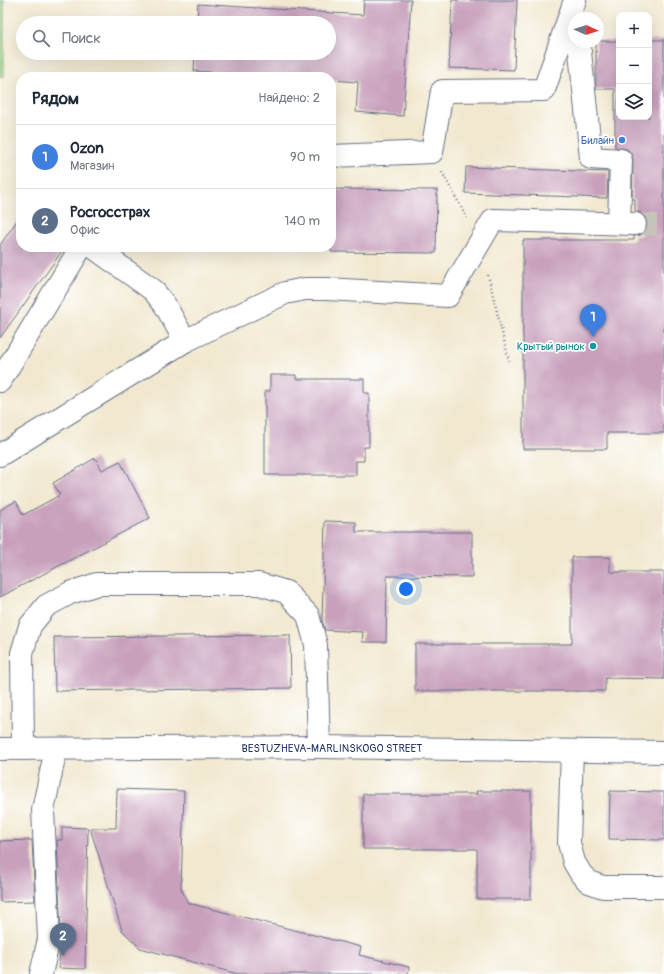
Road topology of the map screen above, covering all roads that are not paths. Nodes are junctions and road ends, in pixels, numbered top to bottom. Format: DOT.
graph roads {
  1 [pos="575,0"];
  2 [pos="576,12"];
  3 [pos="580,48"];
  4 [pos="336,156"];
  5 [pos="78,252"];
  6 [pos="100,252"];
  7 [pos="185,341"];
  8 [pos="0,381"];
  9 [pos="0,454"];
  10 [pos="319,747"];
  11 [pos="0,749"];
  12 [pos="22,749"];
  13 [pos="56,749"];
  14 [pos="572,751"];
  15 [pos="664,752"];
  16 [pos="664,887"];
  17 [pos="41,974"];
  1 -- 2 [label="street"];
  1 -- 4 [label="street"];
  3 -- 7 [label="street"];
  5 -- 8 [label="street"];
  6 -- 7 [label="street"];
  7 -- 9 [label="street"];
  10 -- 12 [label="street"];
  10 -- 13 [label="street, BESTUZHEVA-MARLINSKOGO STREET"];
  10 -- 14 [label="street, BESTUZHEVA-MARLINSKOGO STREET"];
  11 -- 12 [label="street, BESTUZHEVA-MARLINSKOGO STREET"];
  12 -- 13 [label="street, BESTUZHEVA-MARLINSKOGO STREET"];
  13 -- 17 [label="street"];
  14 -- 15 [label="street, BESTUZHEVA-MARLINSKOGO STREET"];
  14 -- 16 [label="street"];
}
